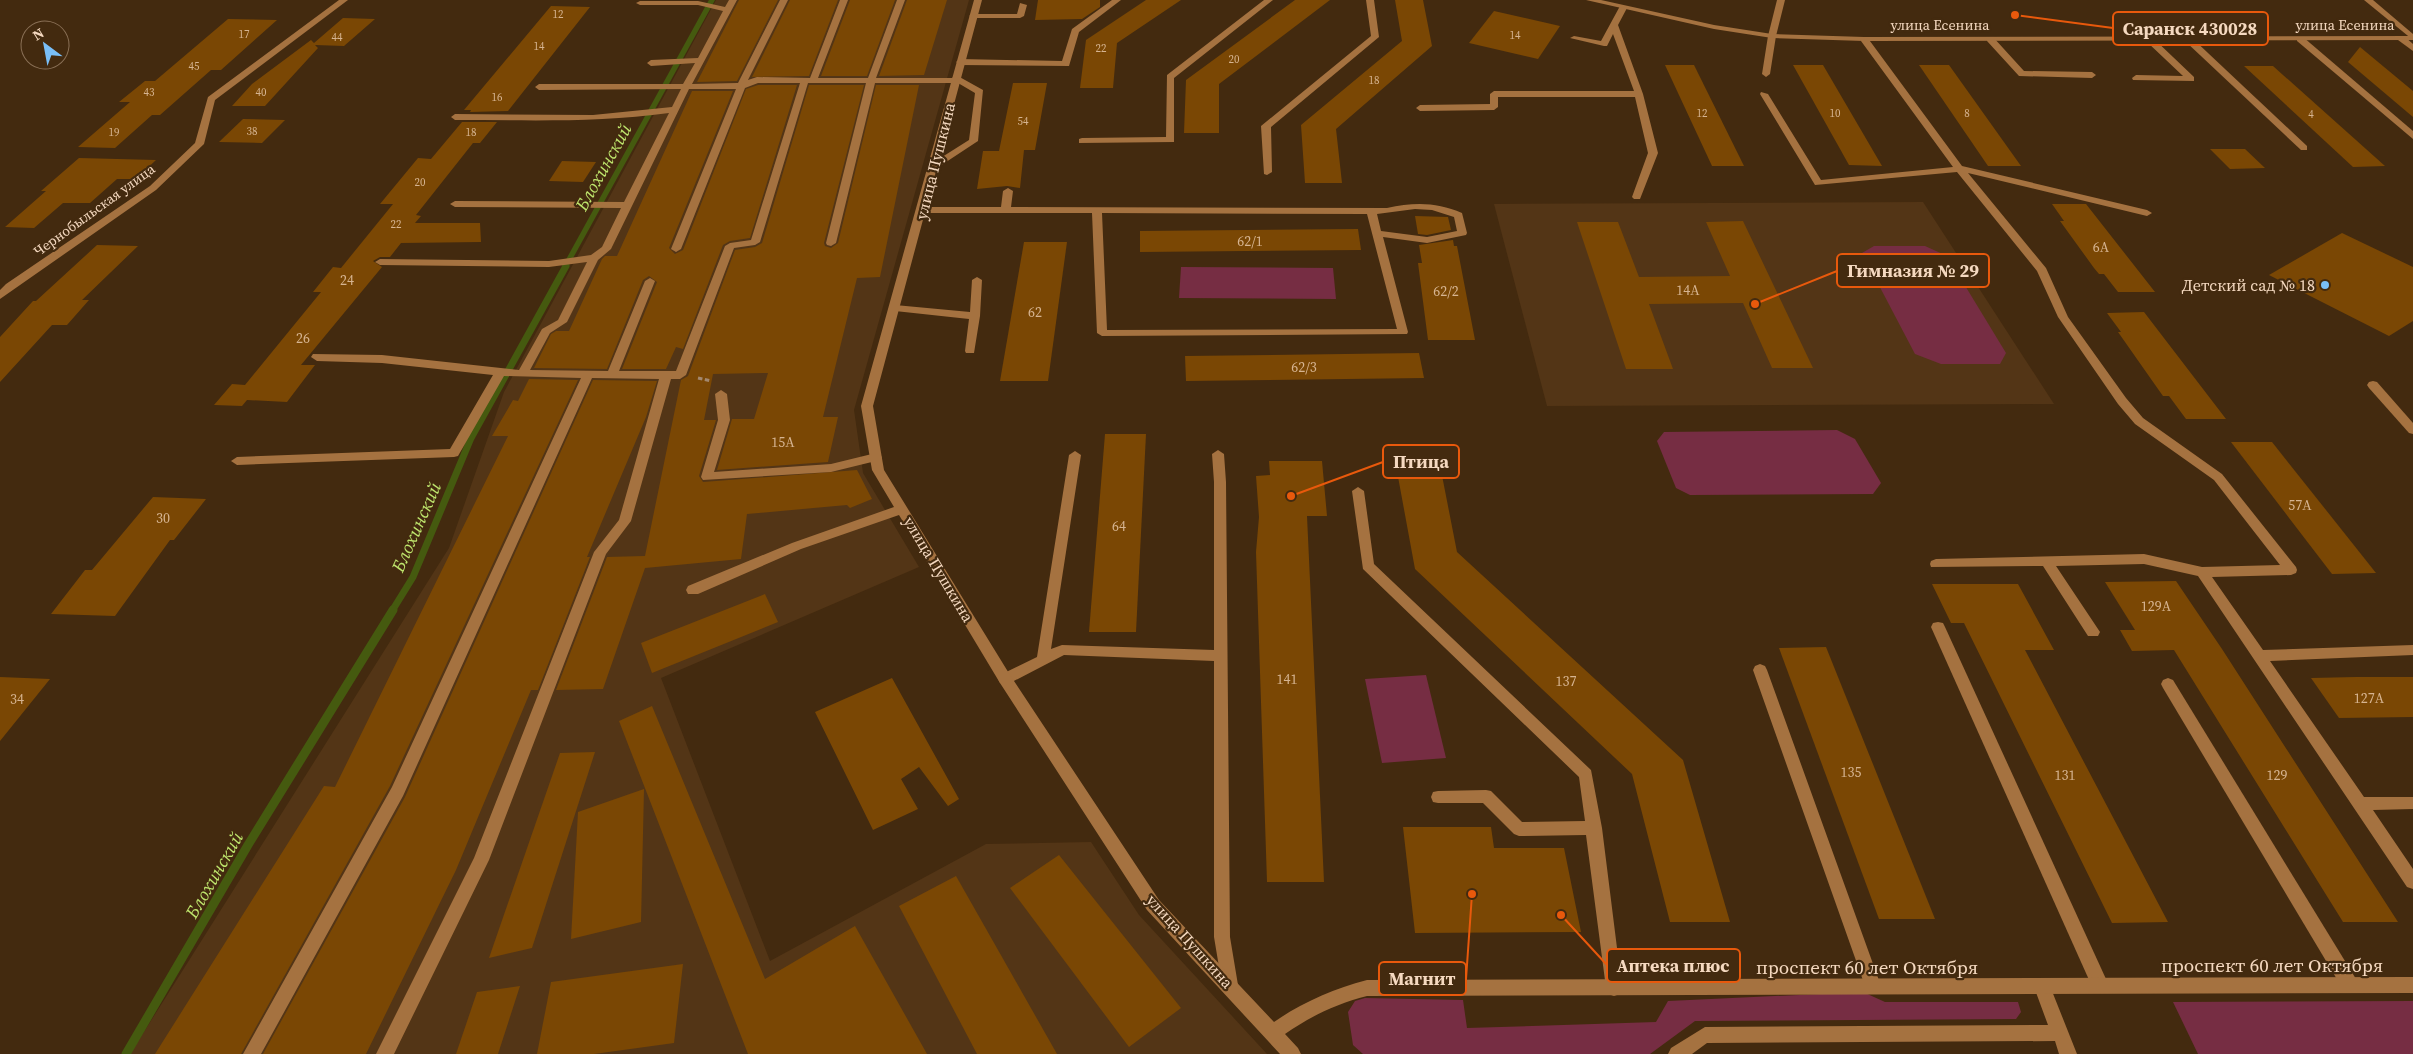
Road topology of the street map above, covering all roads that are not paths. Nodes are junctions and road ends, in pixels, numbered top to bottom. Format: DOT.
graph roads {
  1 [pos="344,0"];
  2 [pos="733,0"];
  3 [pos="784,0"];
  4 [pos="844,0"];
  5 [pos="901,0"];
  6 [pos="978,0"];
  7 [pos="1117,0"];
  8 [pos="1269,0"];
  9 [pos="1370,0"];
  10 [pos="1590,0"];
  11 [pos="1781,0"];
  12 [pos="2368,0"];
  13 [pos="640,3"];
  14 [pos="1023,5"];
  15 [pos="1623,8"];
  16 [pos="724,9"];
  17 [pos="973,16"];
  18 [pos="1615,27"];
  19 [pos="1772,36"];
  20 [pos="1574,38"];
  21 [pos="2401,38"];
  22 [pos="2413,38"];
  23 [pos="1864,39"];
  24 [pos="1990,39"];
  25 [pos="2149,39"];
  26 [pos="2188,39"];
  27 [pos="2300,39"];
  28 [pos="2413,48"];
  29 [pos="696,60"];
  30 [pos="960,62"];
  31 [pos="651,63"];
  32 [pos="1766,74"];
  33 [pos="2092,75"];
  34 [pos="2136,78"];
  35 [pos="809,80"];
  36 [pos="955,80"];
  37 [pos="872,81"];
  38 [pos="741,86"];
  39 [pos="539,87"];
  40 [pos="681,87"];
  41 [pos="1639,94"];
  42 [pos="1764,94"];
  43 [pos="1420,108"];
  44 [pos="675,110"];
  45 [pos="455,116"];
  46 [pos="2413,136"];
  47 [pos="1082,141"];
  48 [pos="2304,148"];
  49 [pos="934,166"];
  50 [pos="1962,169"];
  51 [pos="1267,172"];
  52 [pos="1008,192"];
  53 [pos="1637,197"];
  54 [pos="455,204"];
  55 [pos="628,205"];
  56 [pos="922,210"];
  57 [pos="1006,210"];
  58 [pos="1097,210"];
  59 [pos="1371,211"];
  60 [pos="2147,213"];
  61 [pos="1377,233"];
  62 [pos="831,243"];
  63 [pos="676,249"];
  64 [pos="594,258"];
  65 [pos="380,262"];
  66 [pos="978,280"];
  67 [pos="650,281"];
  68 [pos="0,296"];
  69 [pos="895,308"];
  70 [pos="974,316"];
  71 [pos="970,351"];
  72 [pos="317,357"];
  73 [pos="494,371"];
  74 [pos="520,374"];
  75 [pos="588,374"];
  76 [pos="612,374"];
  77 [pos="673,375"];
  78 [pos="2373,385"];
  79 [pos="721,394"];
  80 [pos="2413,430"];
  81 [pos="1218,454"];
  82 [pos="1075,455"];
  83 [pos="876,457"];
  84 [pos="237,461"];
  85 [pos="1358,491"];
  86 [pos="902,509"];
  87 [pos="2046,561"];
  88 [pos="1936,564"];
  89 [pos="2202,572"];
  90 [pos="693,590"];
  91 [pos="1938,627"];
  92 [pos="2093,632"];
  93 [pos="2413,650"];
  94 [pos="1220,656"];
  95 [pos="2259,656"];
  96 [pos="1043,660"];
  97 [pos="1760,670"];
  98 [pos="1005,679"];
  99 [pos="2168,684"];
  100 [pos="1438,797"];
  101 [pos="2413,803"];
  102 [pos="2360,804"];
  103 [pos="1594,828"];
  104 [pos="2413,882"];
  105 [pos="1230,985"];
  106 [pos="2100,985"];
  107 [pos="2350,985"];
  108 [pos="2413,985"];
  109 [pos="1874,986"];
  110 [pos="2042,987"];
  111 [pos="1614,988"];
  112 [pos="1273,1033"];
  113 [pos="2060,1034"];
  114 [pos="252,1054"];
  115 [pos="386,1054"];
  116 [pos="1292,1054"];
  117 [pos="1677,1054"];
  118 [pos="2068,1054"];
  1 -- 68 [label="street, Чернобыльская улица"];
  2 -- 16 [label="street"];
  3 -- 38 [label="street"];
  4 -- 35 [label="street"];
  5 -- 37 [label="street"];
  6 -- 17 [label="street, улица Пушкина"];
  7 -- 30 [label="street"];
  8 -- 47 [label="street"];
  9 -- 51 [label="street"];
  10 -- 15 [label="street, улица Есенина"];
  11 -- 19 [label="street"];
  12 -- 22 [label="street"];
  13 -- 16 [label="street"];
  14 -- 17 [label="street"];
  15 -- 18 [label="street"];
  15 -- 19 [label="street, улица Есенина"];
  16 -- 29 [label="street"];
  17 -- 30 [label="street, улица Пушкина"];
  18 -- 20 [label="street"];
  18 -- 41 [label="street"];
  19 -- 23 [label="street, улица Есенина"];
  19 -- 32 [label="street"];
  21 -- 22 [label="street, улица Есенина"];
  21 -- 27 [label="street, улица Есенина"];
  21 -- 28 [label="street"];
  23 -- 24 [label="street, улица Есенина"];
  23 -- 50 [label="street"];
  24 -- 25 [label="street, улица Есенина"];
  24 -- 33 [label="street"];
  25 -- 26 [label="street, улица Есенина"];
  25 -- 34 [label="street"];
  26 -- 27 [label="street, улица Есенина"];
  26 -- 48 [label="street"];
  27 -- 46 [label="street"];
  29 -- 31 [label="street"];
  29 -- 40 [label="street"];
  30 -- 36 [label="street, улица Пушкина"];
  35 -- 37 [label="street"];
  35 -- 38 [label="street"];
  35 -- 77 [label="street"];
  36 -- 37 [label="street"];
  36 -- 49 [label="street, улица Пушкина"];
  36 -- 49 [label="street"];
  37 -- 62 [label="street"];
  38 -- 40 [label="street"];
  38 -- 63 [label="street"];
  39 -- 40 [label="street"];
  40 -- 44 [label="street"];
  41 -- 43 [label="street"];
  41 -- 53 [label="street"];
  42 -- 50 [label="street"];
  44 -- 45 [label="street"];
  44 -- 55 [label="street"];
  49 -- 56 [label="street, улица Пушкина"];
  50 -- 60 [label="street"];
  50 -- 89 [label="street"];
  52 -- 57 [label="street"];
  54 -- 55 [label="street"];
  55 -- 64 [label="street"];
  56 -- 57 [label="street"];
  56 -- 69 [label="street, улица Пушкина"];
  57 -- 58 [label="street"];
  58 -- 59 [label="street"];
  58 -- 61 [label="street"];
  59 -- 61 [label="street"];
  59 -- 61 [label="street"];
  64 -- 65 [label="street"];
  64 -- 74 [label="street"];
  66 -- 70 [label="street"];
  67 -- 76 [label="street"];
  69 -- 70 [label="street"];
  69 -- 83 [label="street, улица Пушкина"];
  70 -- 71 [label="street"];
  72 -- 73 [label="street"];
  73 -- 74 [label="street"];
  73 -- 84 [label="street"];
  74 -- 75 [label="street"];
  75 -- 76 [label="street"];
  75 -- 114 [label="street"];
  76 -- 77 [label="street"];
  77 -- 115 [label="street"];
  78 -- 80 [label="street"];
  79 -- 83 [label="street"];
  81 -- 94 [label="street"];
  82 -- 96 [label="street"];
  83 -- 86 [label="street, улица Пушкина"];
  85 -- 103 [label="street"];
  86 -- 90 [label="street"];
  86 -- 98 [label="street, улица Пушкина"];
  87 -- 88 [label="street"];
  87 -- 89 [label="street"];
  87 -- 92 [label="street"];
  89 -- 95 [label="street"];
  91 -- 106 [label="street"];
  93 -- 95 [label="street"];
  94 -- 96 [label="street"];
  94 -- 105 [label="street"];
  95 -- 102 [label="street"];
  96 -- 98 [label="street"];
  97 -- 109 [label="street"];
  98 -- 105 [label="street, улица Пушкина"];
  99 -- 107 [label="street"];
  100 -- 103 [label="street"];
  101 -- 102 [label="street"];
  102 -- 104 [label="street"];
  103 -- 111 [label="street"];
  105 -- 112 [label="street, улица Пушкина"];
  106 -- 107 [label="street, проспект 60 лет Октября"];
  106 -- 110 [label="street, проспект 60 лет Октября"];
  107 -- 108 [label="street, проспект 60 лет Октября"];
  109 -- 110 [label="street, проспект 60 лет Октября"];
  109 -- 111 [label="street, проспект 60 лет Октября"];
  110 -- 113 [label="street"];
  111 -- 112 [label="street, проспект 60 лет Октября"];
  112 -- 116 [label="street, улица Пушкина"];
  113 -- 117 [label="street"];
  113 -- 118 [label="street"];
}
